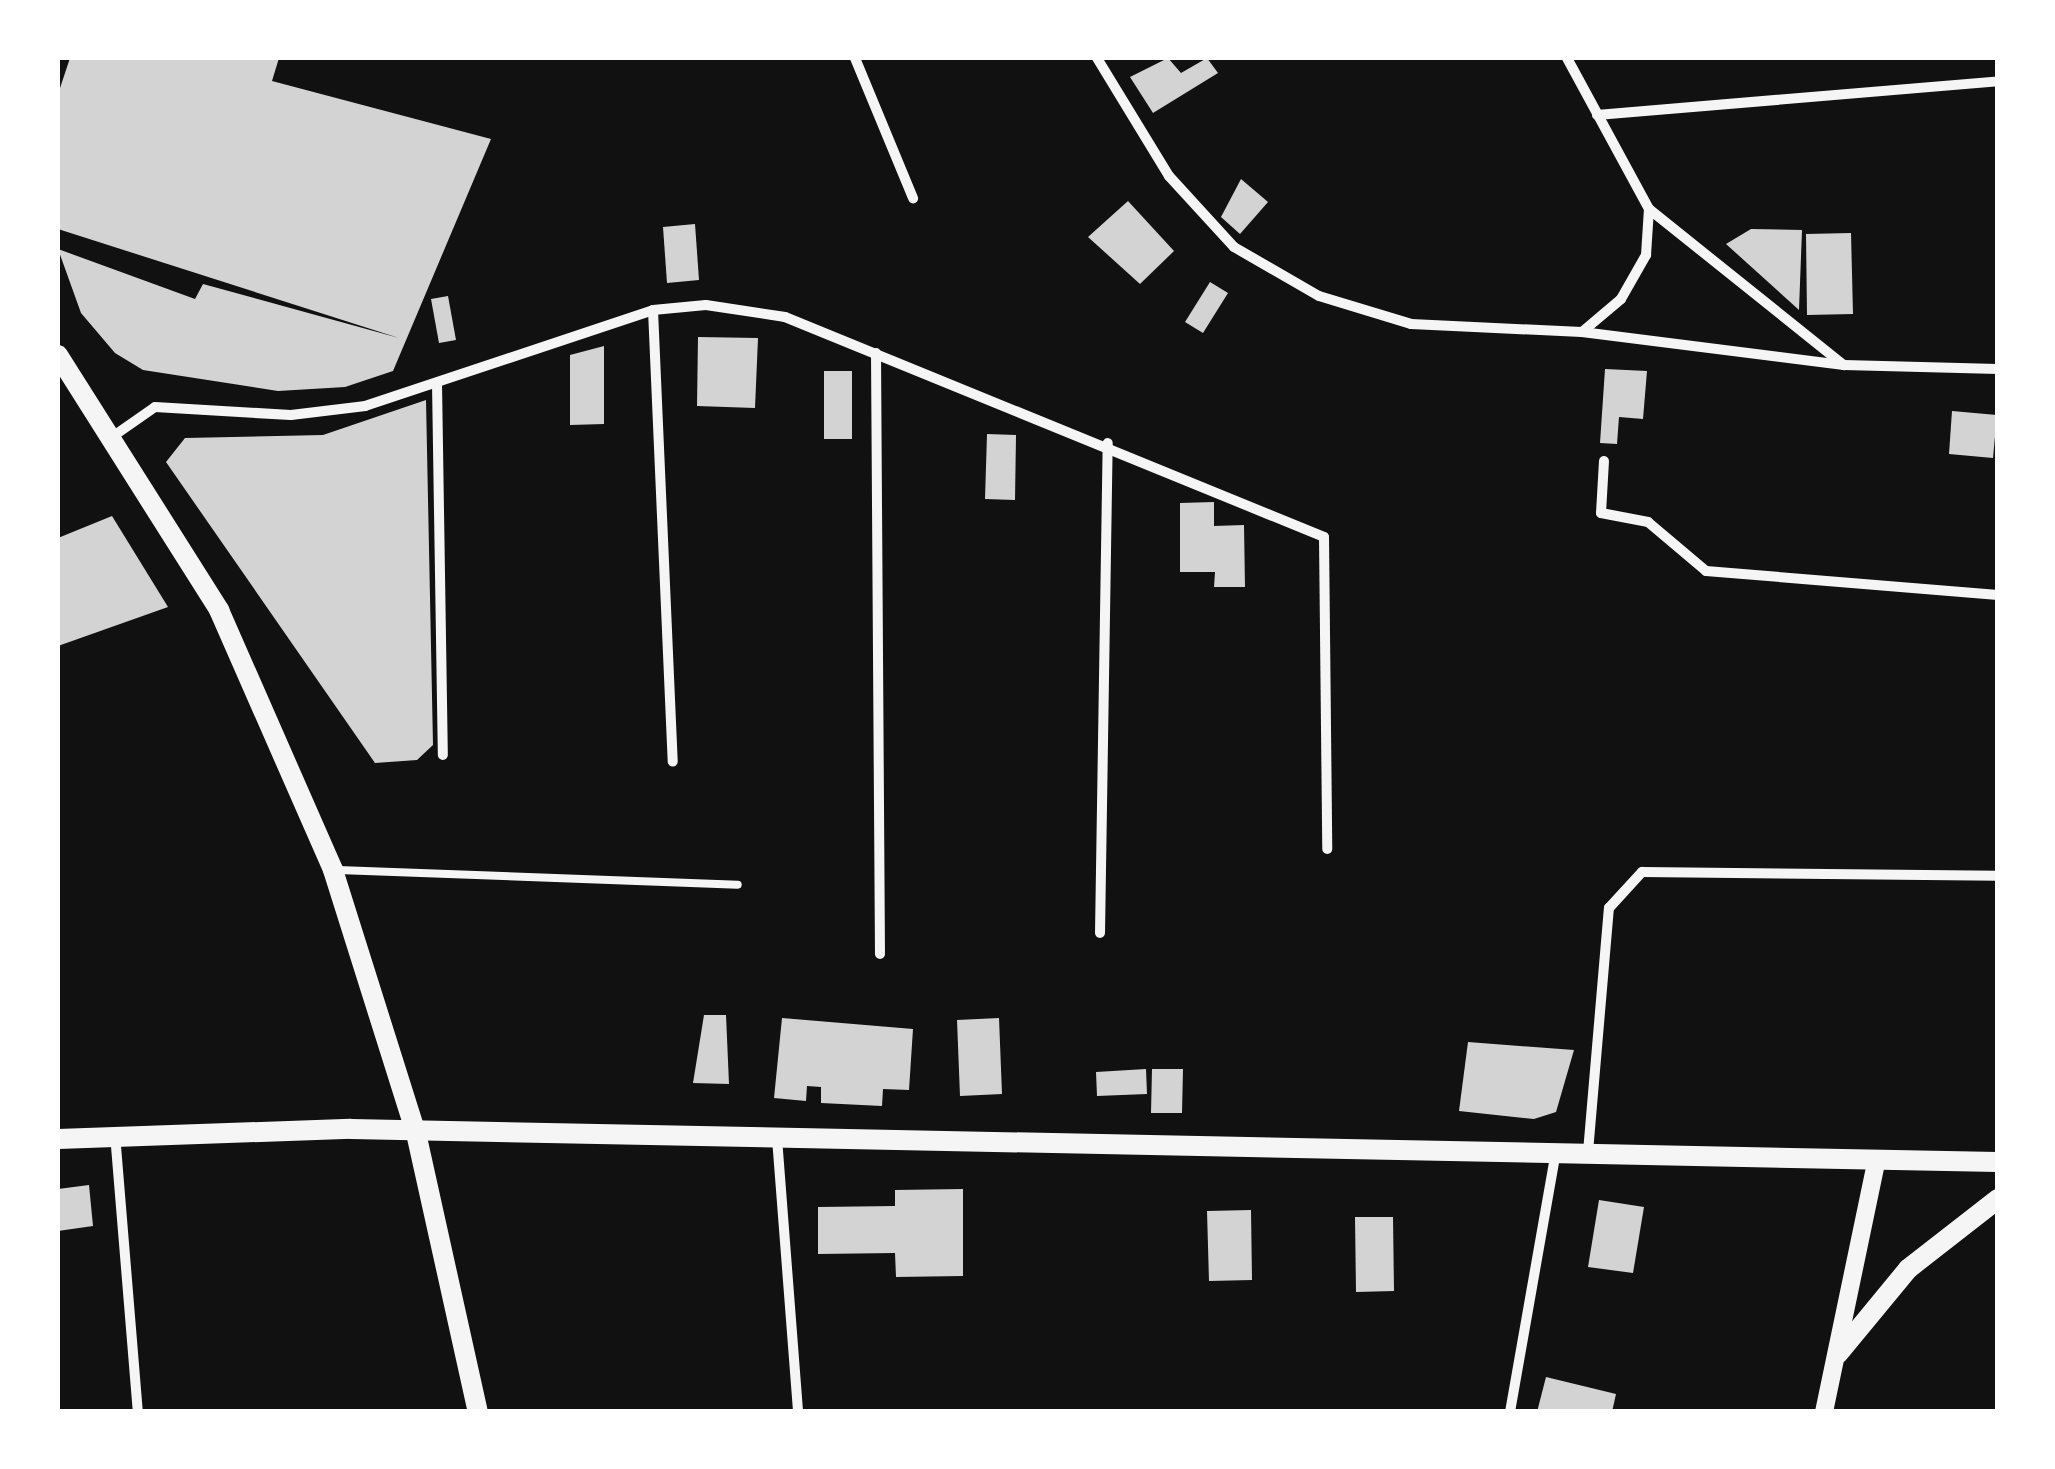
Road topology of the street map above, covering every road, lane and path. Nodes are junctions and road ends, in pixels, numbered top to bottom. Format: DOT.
graph roads {
  1 [pos="855,58"];
  2 [pos="1097,58"];
  3 [pos="1567,58"];
  4 [pos="1998,82"];
  5 [pos="1597,115"];
  6 [pos="913,198"];
  7 [pos="1649,209"];
  8 [pos="653,310"];
  9 [pos="1582,332"];
  10 [pos="876,352"];
  11 [pos="58,355"];
  12 [pos="1844,364"];
  13 [pos="1998,369"];
  14 [pos="437,383"];
  15 [pos="112,437"];
  16 [pos="1108,443"];
  17 [pos="1604,461"];
  18 [pos="1998,595"];
  19 [pos="443,755"];
  20 [pos="673,762"];
  21 [pos="1328,849"];
  22 [pos="334,870"];
  23 [pos="1998,876"];
  24 [pos="738,885"];
  25 [pos="1100,934"];
  26 [pos="880,954"];
  27 [pos="416,1133"];
  28 [pos="115,1134"];
  29 [pos="777,1137"];
  30 [pos="58,1139"];
  31 [pos="1556,1152"];
  32 [pos="1588,1152"];
  33 [pos="1877,1160"];
  34 [pos="1998,1162"];
  35 [pos="1998,1199"];
  36 [pos="1838,1354"];
  37 [pos="138,1412"];
  38 [pos="478,1412"];
  39 [pos="798,1412"];
  40 [pos="1510,1412"];
  41 [pos="1824,1412"];
  1 -- 6 [label="street"];
  2 -- 9 [label="street"];
  3 -- 5 [label="street"];
  4 -- 5 [label="street"];
  5 -- 7 [label="street"];
  7 -- 9 [label="street"];
  7 -- 12 [label="street"];
  8 -- 10 [label="street"];
  8 -- 14 [label="street"];
  8 -- 20 [label="street"];
  9 -- 12 [label="street"];
  10 -- 16 [label="street"];
  10 -- 26 [label="street"];
  11 -- 15 [label="main road"];
  12 -- 13 [label="street"];
  14 -- 15 [label="street"];
  14 -- 19 [label="street"];
  15 -- 22 [label="main road"];
  16 -- 21 [label="street"];
  16 -- 25 [label="street"];
  17 -- 18 [label="street"];
  22 -- 24 [label="lane"];
  22 -- 27 [label="main road"];
  23 -- 32 [label="street"];
  27 -- 28 [label="main road"];
  27 -- 29 [label="main road"];
  27 -- 38 [label="main road"];
  28 -- 30 [label="main road"];
  28 -- 37 [label="street"];
  29 -- 31 [label="main road"];
  29 -- 39 [label="street"];
  31 -- 32 [label="main road"];
  31 -- 40 [label="street"];
  32 -- 33 [label="main road"];
  33 -- 34 [label="main road"];
  33 -- 36 [label="street"];
  35 -- 36 [label="main road"];
  36 -- 41 [label="street"];
}
